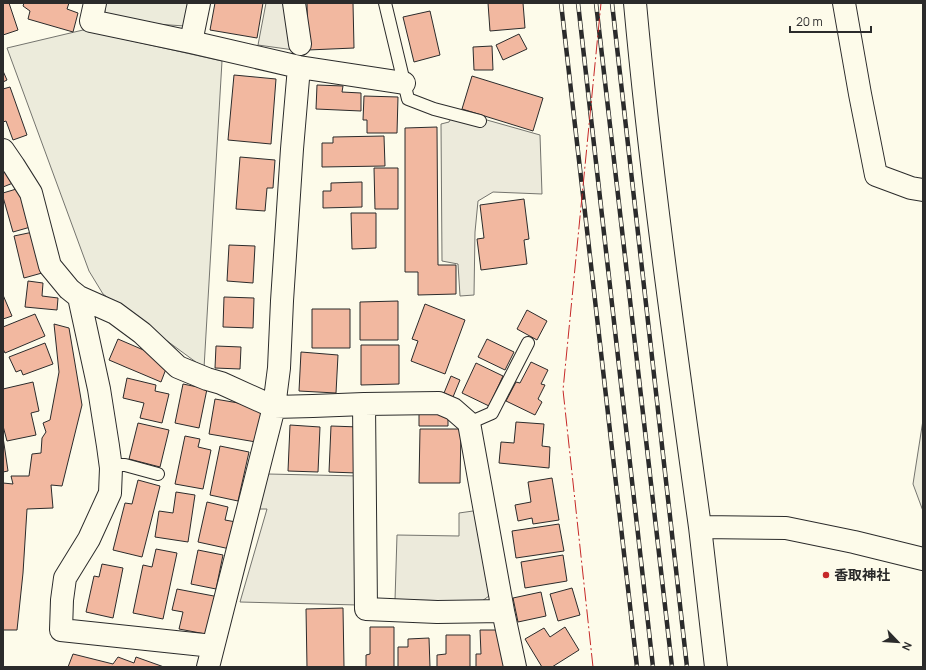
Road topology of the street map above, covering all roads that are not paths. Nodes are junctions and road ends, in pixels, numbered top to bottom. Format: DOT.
graph roads {
  1 [pos="95,3"];
  2 [pos="200,3"];
  3 [pos="385,3"];
  4 [pos="635,3"];
  5 [pos="844,3"];
  6 [pos="292,7"];
  7 [pos="191,42"];
  8 [pos="300,44"];
  9 [pos="300,67"];
  10 [pos="404,83"];
  11 [pos="480,121"];
  12 [pos="3,150"];
  13 [pos="923,190"];
  14 [pos="79,297"];
  15 [pos="528,343"];
  16 [pos="364,404"];
  17 [pos="274,407"];
  18 [pos="469,423"];
  19 [pos="111,465"];
  20 [pos="158,474"];
  21 [pos="700,528"];
  22 [pos="923,559"];
  23 [pos="503,611"];
  24 [pos="213,646"];
  25 [pos="208,667"];
  26 [pos="516,667"];
  27 [pos="716,667"];
  1 -- 7 [label="street"];
  2 -- 7 [label="street"];
  3 -- 10 [label="lane"];
  4 -- 21 [label="street"];
  5 -- 13 [label="street"];
  6 -- 8 [label="street"];
  7 -- 9 [label="street"];
  9 -- 10 [label="street"];
  9 -- 17 [label="street"];
  10 -- 11 [label="lane"];
  12 -- 14 [label="street"];
  14 -- 17 [label="street"];
  14 -- 19 [label="street"];
  15 -- 18 [label="lane"];
  16 -- 17 [label="street"];
  16 -- 18 [label="street"];
  16 -- 23 [label="street"];
  17 -- 24 [label="street"];
  18 -- 23 [label="street"];
  19 -- 20 [label="lane"];
  19 -- 24 [label="street"];
  21 -- 22 [label="street"];
  21 -- 27 [label="street"];
  23 -- 26 [label="street"];
  24 -- 25 [label="street"];
}
